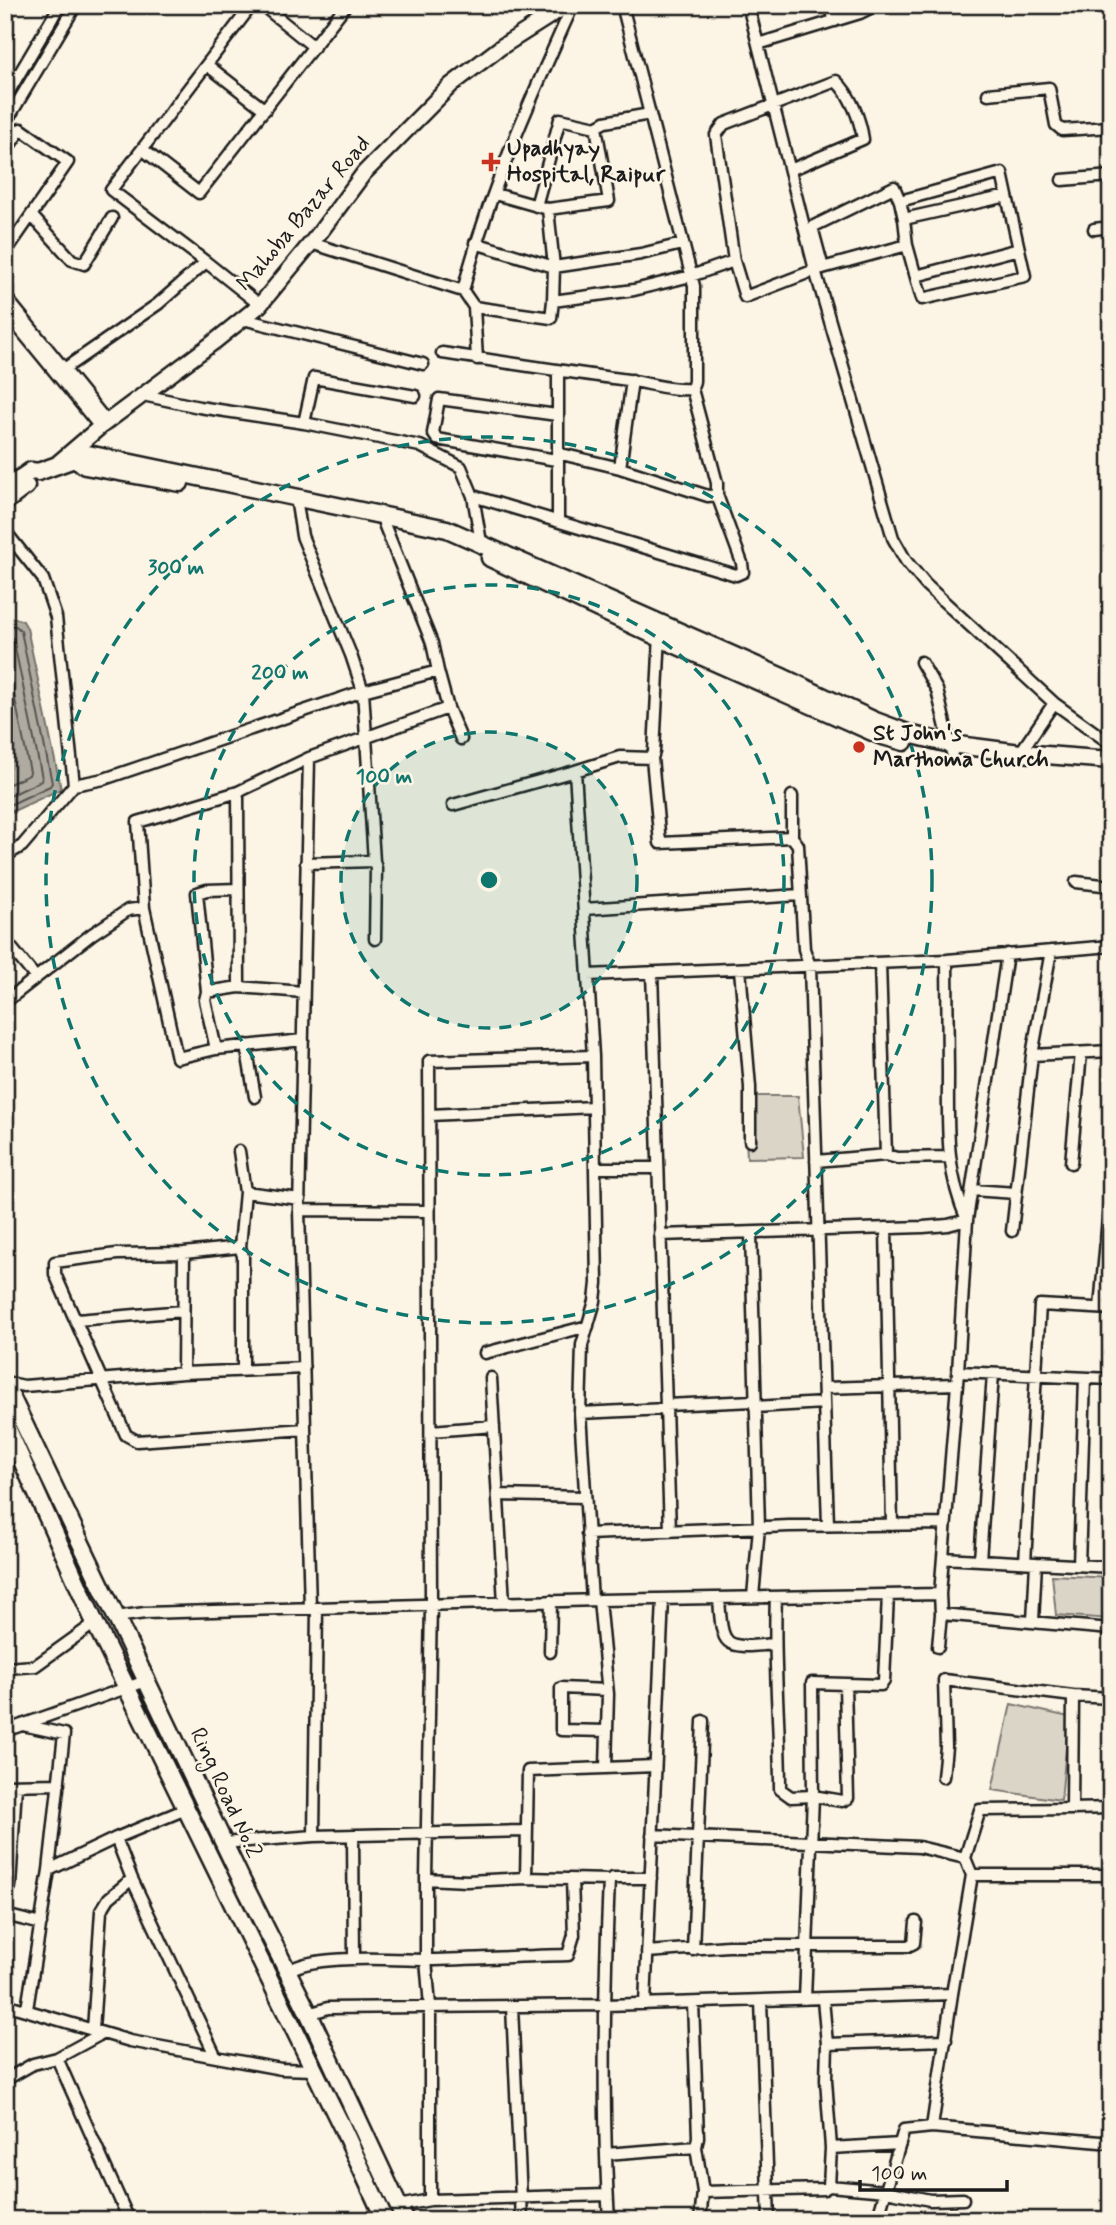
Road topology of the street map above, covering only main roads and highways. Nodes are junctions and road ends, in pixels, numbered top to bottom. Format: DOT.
graph roads {
  1 [pos="78,459"];
  2 [pos="38,472"];
  3 [pos="5,489"];
  4 [pos="5,502"];
  5 [pos="385,519"];
  6 [pos="951,748"];
  7 [pos="1111,760"];
  8 [pos="1111,769"];
  9 [pos="5,1383"];
  10 [pos="5,1423"];
  11 [pos="401,2213"];
  12 [pos="385,2220"];
  1 -- 2 [label="main road, Mahoba Bazar Road"];
  1 -- 5 [label="main road"];
  1 -- 5 [label="main road"];
  2 -- 3 [label="main road, Mahoba Bazar Road"];
  2 -- 4 [label="main road, Mahoba Bazar Road"];
  5 -- 6 [label="main road"];
  6 -- 7 [label="main road"];
  6 -- 8 [label="main road"];
  9 -- 11 [label="main road, Ring Road No.2"];
  10 -- 12 [label="main road, Ring Road No.2"];
}
